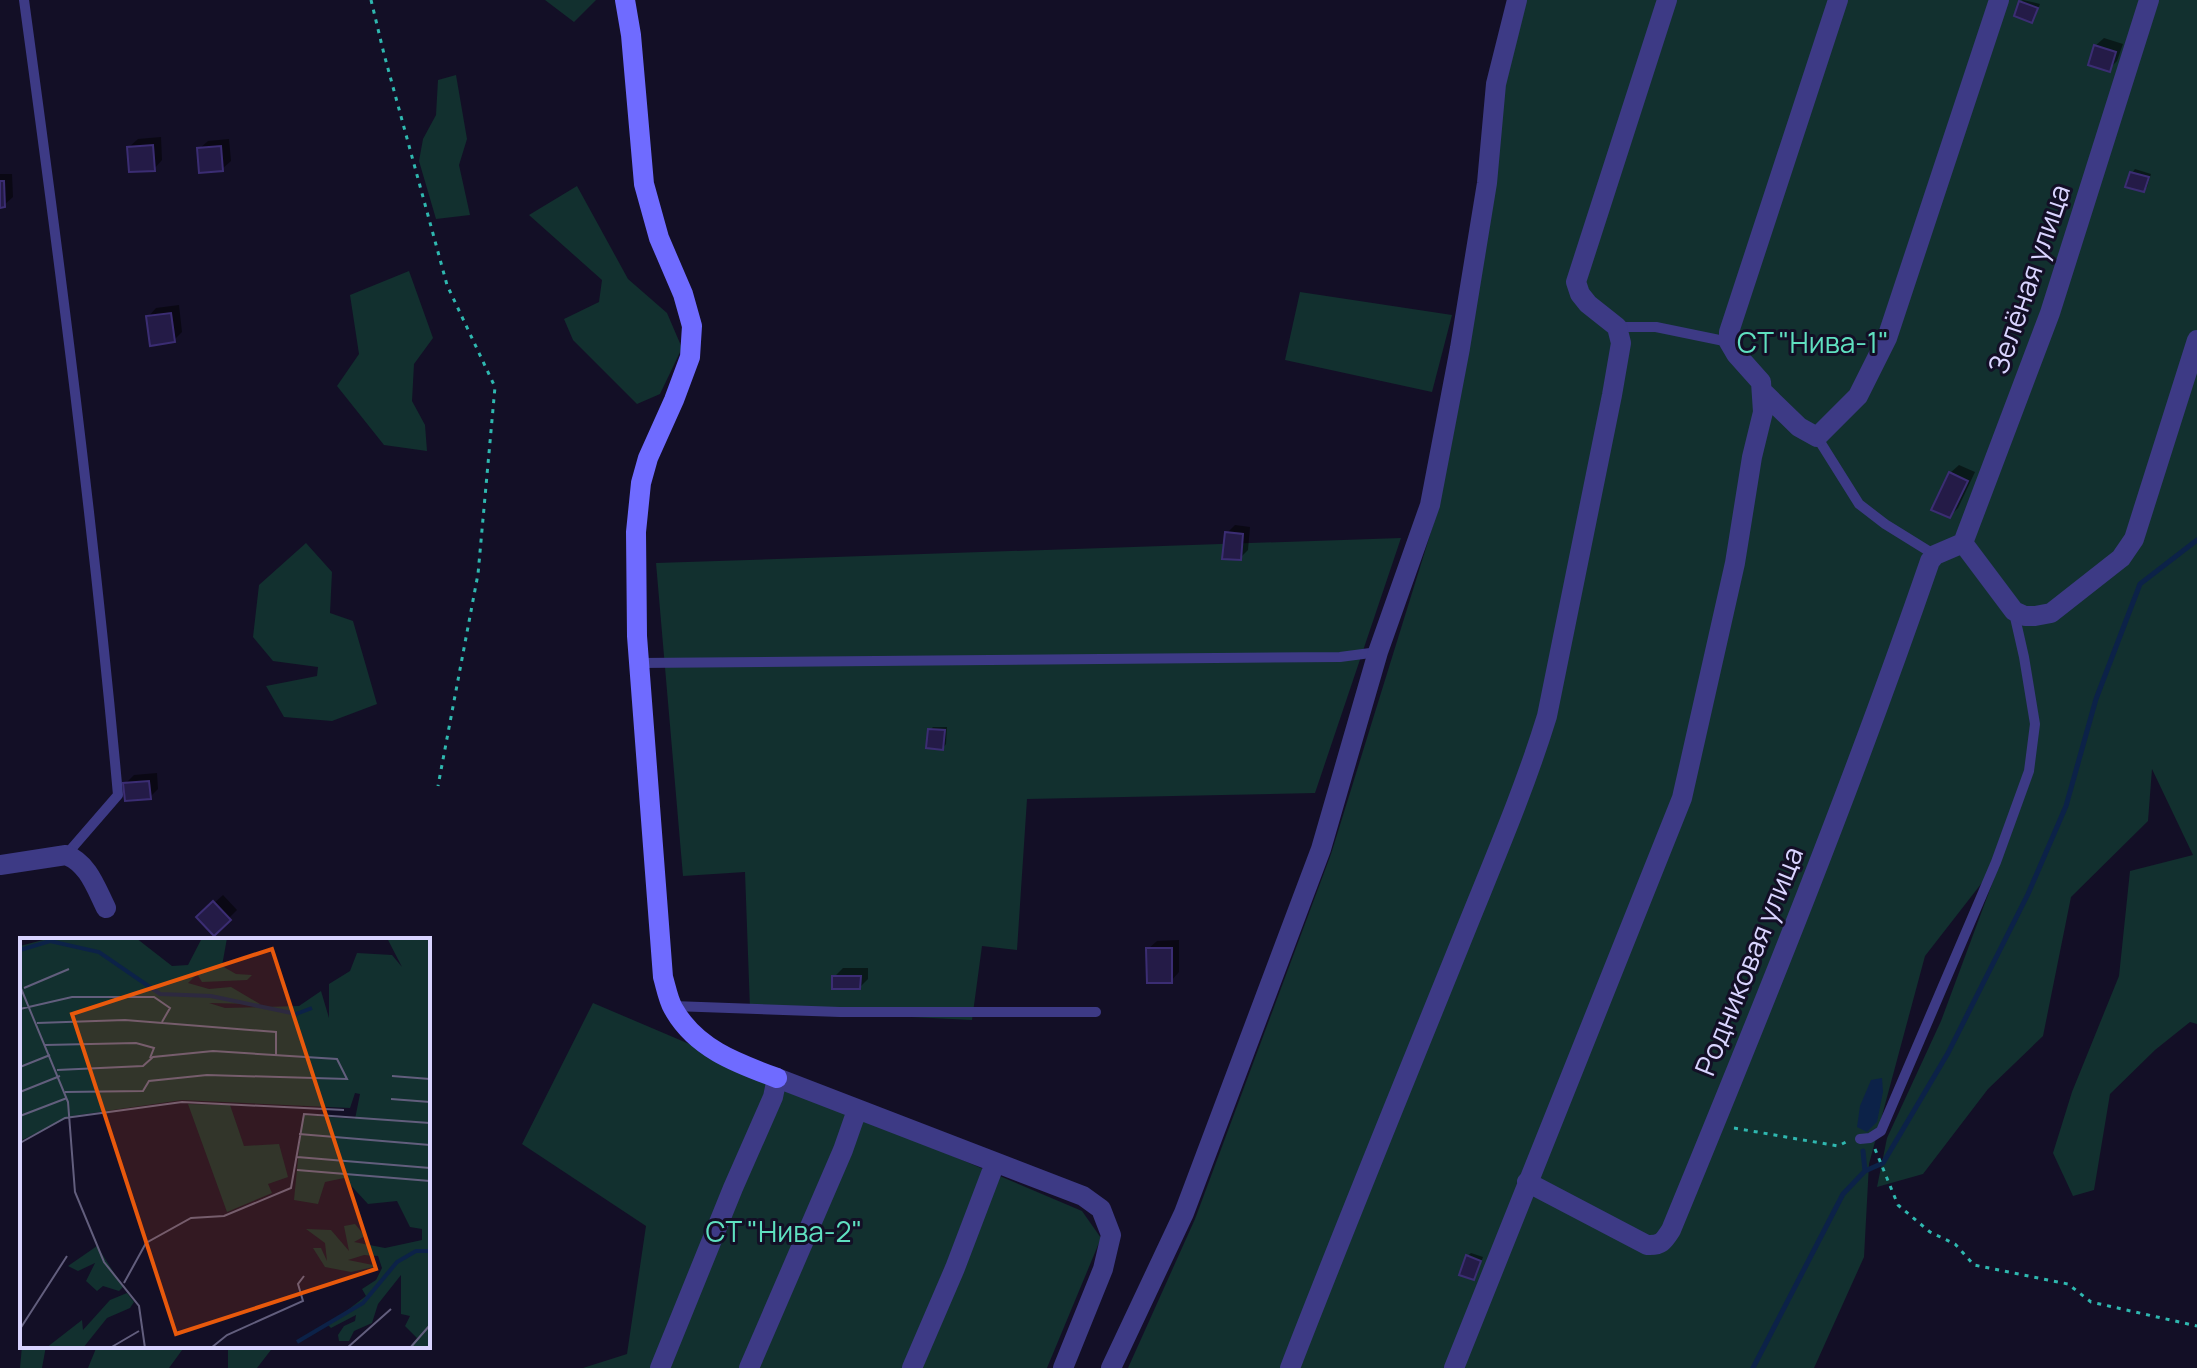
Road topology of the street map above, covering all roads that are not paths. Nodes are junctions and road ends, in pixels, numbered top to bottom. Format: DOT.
graph roads {
  1 [pos="24,0"];
  2 [pos="625,0"];
  3 [pos="1517,0"];
  4 [pos="1667,0"];
  5 [pos="1838,0"];
  6 [pos="1999,0"];
  7 [pos="2149,0"];
  8 [pos="1617,327"];
  9 [pos="2197,340"];
  10 [pos="1729,342"];
  11 [pos="1763,392"];
  12 [pos="1817,437"];
  13 [pos="1963,543"];
  14 [pos="1935,555"];
  15 [pos="2014,611"];
  16 [pos="1378,652"];
  17 [pos="638,663"];
  18 [pos="66,855"];
  19 [pos="0,865"];
  20 [pos="106,908"];
  21 [pos="671,1006"];
  22 [pos="1096,1012"];
  23 [pos="777,1078"];
  24 [pos="857,1110"];
  25 [pos="1860,1139"];
  26 [pos="995,1163"];
  27 [pos="1527,1182"];
  28 [pos="660,1368"];
  29 [pos="749,1368"];
  30 [pos="912,1368"];
  31 [pos="1063,1368"];
  32 [pos="1111,1368"];
  33 [pos="1290,1368"];
  34 [pos="1454,1368"];
  1 -- 18 [label="lane"];
  2 -- 17 [label="street"];
  3 -- 16 [label="street"];
  4 -- 8 [label="street"];
  5 -- 10 [label="street"];
  6 -- 12 [label="street"];
  7 -- 13 [label="street, Зелёная улица"];
  8 -- 10 [label="lane"];
  8 -- 33 [label="street"];
  9 -- 15 [label="street"];
  10 -- 11 [label="street"];
  11 -- 12 [label="street"];
  11 -- 27 [label="street"];
  12 -- 14 [label="lane"];
  13 -- 14 [label="street"];
  13 -- 15 [label="street"];
  14 -- 27 [label="street, Родниковая улица"];
  15 -- 25 [label="lane"];
  16 -- 17 [label="lane"];
  16 -- 32 [label="street"];
  17 -- 21 [label="street"];
  18 -- 19 [label="street"];
  18 -- 20 [label="street"];
  21 -- 22 [label="lane"];
  21 -- 23 [label="street"];
  23 -- 24 [label="street"];
  23 -- 28 [label="street"];
  24 -- 26 [label="street"];
  24 -- 29 [label="street"];
  26 -- 30 [label="street"];
  26 -- 31 [label="street"];
  27 -- 34 [label="street"];
}
